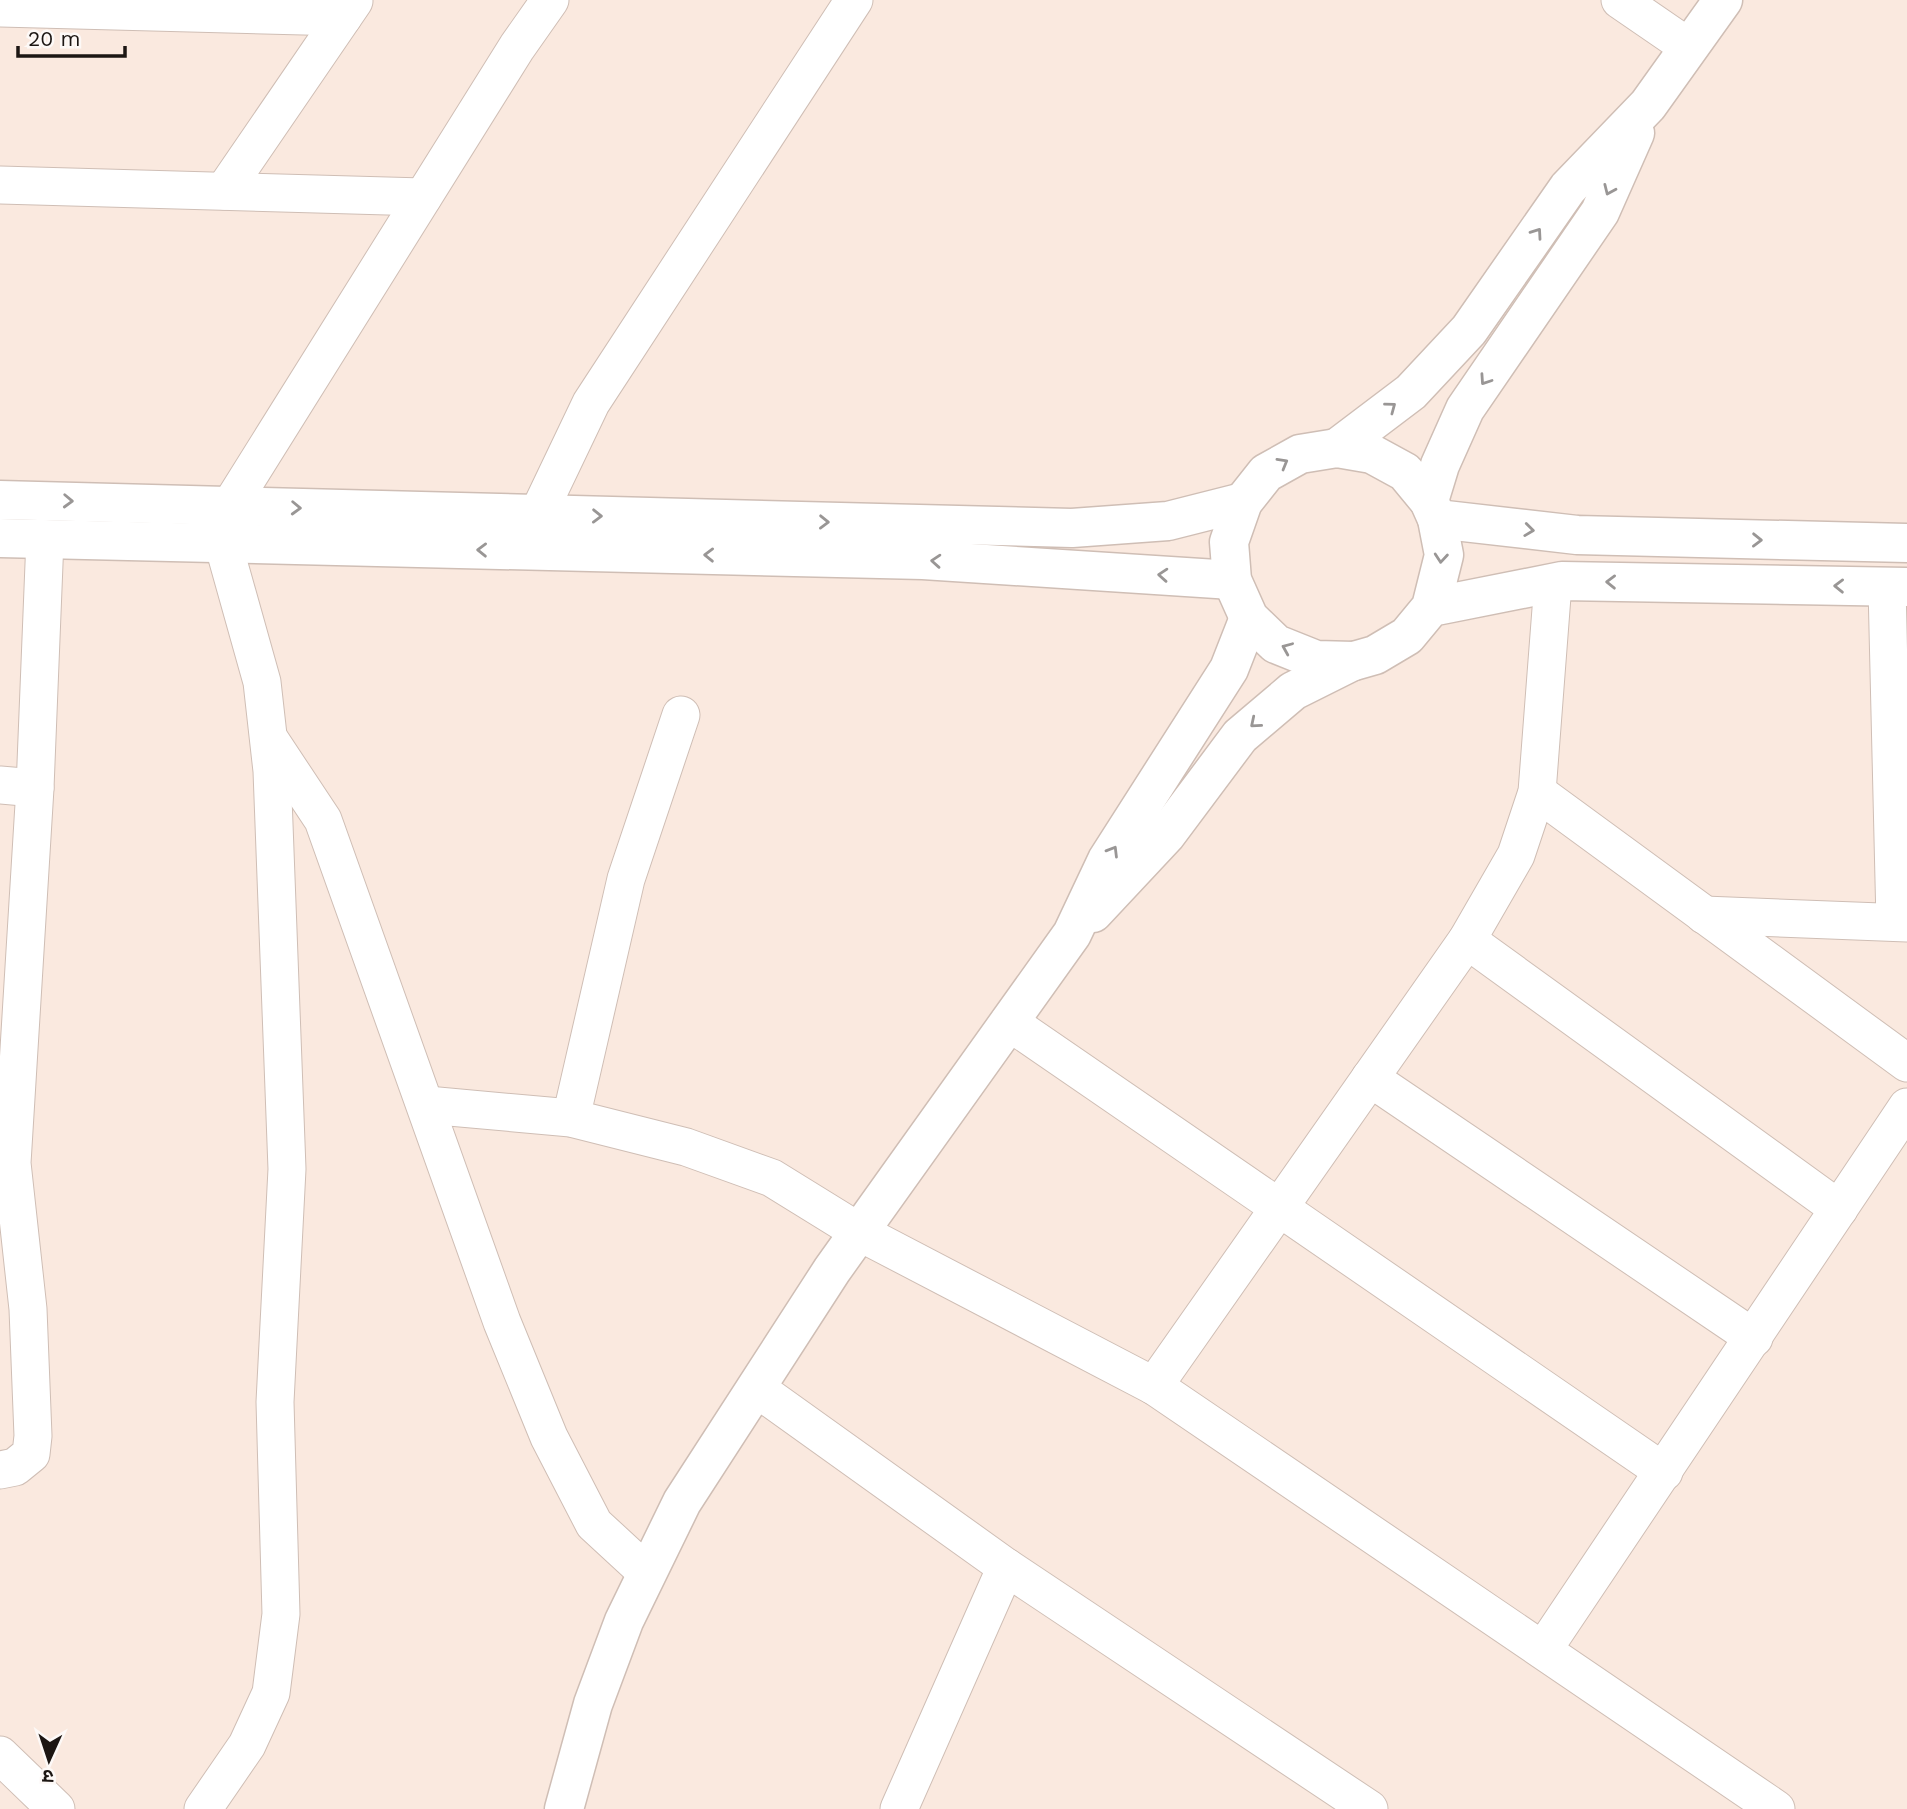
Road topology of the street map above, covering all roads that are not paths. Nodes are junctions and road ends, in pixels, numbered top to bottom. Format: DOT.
graph roads {
  1 [pos="550,0"];
  2 [pos="854,0"];
  3 [pos="1620,0"];
  4 [pos="1723,0"];
  5 [pos="0,8"];
  6 [pos="349,9"];
  7 [pos="1688,46"];
  8 [pos="1647,105"];
  9 [pos="0,185"];
  10 [pos="224,191"];
  11 [pos="423,197"];
  12 [pos="1337,448"];
  13 [pos="0,500"];
  14 [pos="1243,502"];
  15 [pos="230,506"];
  16 [pos="1433,510"];
  17 [pos="537,533"];
  18 [pos="0,538"];
  19 [pos="45,539"];
  20 [pos="223,543"];
  21 [pos="1907,543"];
  22 [pos="1231,580"];
  23 [pos="1553,583"];
  24 [pos="1897,587"];
  25 [pos="1430,607"];
  26 [pos="1249,618"];
  27 [pos="1353,660"];
  28 [pos="681,715"];
  29 [pos="268,736"];
  30 [pos="18,787"];
  31 [pos="1537,792"];
  32 [pos="1704,915"];
  33 [pos="1901,922"];
  34 [pos="1072,934"];
  35 [pos="1467,940"];
  36 [pos="1009,1022"];
  37 [pos="1907,1063"];
  38 [pos="1370,1078"];
  39 [pos="426,1105"];
  40 [pos="1907,1107"];
  41 [pos="570,1118"];
  42 [pos="1279,1208"];
  43 [pos="1839,1209"];
  44 [pos="861,1233"];
  45 [pos="14,1313"];
  46 [pos="1754,1338"];
  47 [pos="1154,1386"];
  48 [pos="756,1388"];
  49 [pos="0,1470"];
  50 [pos="1664,1472"];
  51 [pos="1006,1567"];
  52 [pos="646,1572"];
  53 [pos="1543,1650"];
  54 [pos="0,1755"];
  55 [pos="56,1809"];
  56 [pos="203,1809"];
  57 [pos="565,1809"];
  58 [pos="899,1809"];
  59 [pos="1369,1809"];
  60 [pos="1776,1809"];
  1 -- 11 [label="street"];
  2 -- 17 [label="street"];
  3 -- 7 [label="street"];
  4 -- 7 [label="street"];
  5 -- 6 [label="street"];
  6 -- 10 [label="street"];
  7 -- 8 [label="street"];
  12 -- 8 [label="street, one-way"];
  8 -- 16 [label="street, one-way"];
  9 -- 10 [label="street"];
  10 -- 11 [label="street"];
  11 -- 15 [label="street"];
  14 -- 12 [label="street, one-way"];
  12 -- 16 [label="street"];
  13 -- 15 [label="street, one-way"];
  17 -- 14 [label="street, one-way"];
  14 -- 22 [label="street"];
  15 -- 17 [label="street, one-way"];
  15 -- 20 [label="street"];
  16 -- 21 [label="street, one-way"];
  16 -- 25 [label="street, one-way"];
  17 -- 20 [label="street, one-way"];
  22 -- 17 [label="street, one-way"];
  18 -- 19 [label="street"];
  19 -- 20 [label="street"];
  19 -- 30 [label="street"];
  20 -- 29 [label="street"];
  22 -- 26 [label="street"];
  24 -- 23 [label="street, one-way"];
  23 -- 25 [label="street"];
  23 -- 31 [label="street"];
  24 -- 33 [label="street"];
  25 -- 27 [label="street"];
  27 -- 26 [label="street, one-way"];
  34 -- 26 [label="street, one-way"];
  27 -- 34 [label="street, one-way"];
  28 -- 41 [label="street"];
  29 -- 39 [label="street"];
  29 -- 56 [label="street"];
  30 -- 45 [label="street"];
  31 -- 32 [label="street"];
  31 -- 35 [label="street"];
  32 -- 33 [label="street"];
  32 -- 37 [label="street"];
  34 -- 36 [label="street"];
  35 -- 38 [label="street"];
  35 -- 43 [label="street"];
  36 -- 42 [label="street"];
  36 -- 44 [label="street"];
  38 -- 42 [label="street"];
  38 -- 46 [label="street"];
  39 -- 41 [label="street"];
  39 -- 52 [label="street"];
  40 -- 43 [label="street"];
  41 -- 44 [label="street"];
  42 -- 47 [label="street"];
  42 -- 50 [label="street"];
  43 -- 46 [label="street"];
  44 -- 47 [label="street"];
  44 -- 48 [label="street"];
  45 -- 49 [label="street"];
  46 -- 50 [label="street"];
  47 -- 53 [label="street"];
  48 -- 51 [label="street"];
  48 -- 52 [label="street"];
  50 -- 53 [label="street"];
  51 -- 58 [label="street"];
  51 -- 59 [label="street"];
  52 -- 57 [label="street"];
  53 -- 60 [label="street"];
  54 -- 55 [label="street"];
}
